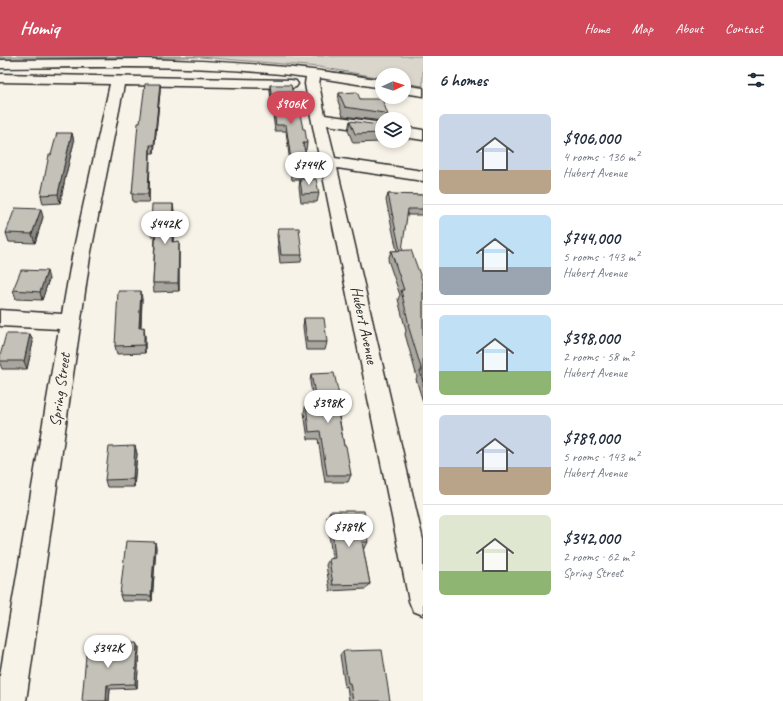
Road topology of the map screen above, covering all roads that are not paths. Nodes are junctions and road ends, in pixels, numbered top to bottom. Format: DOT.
graph roads {
  1 [pos="0,64"];
  2 [pos="0,78"];
  3 [pos="313,78"];
  4 [pos="118,81"];
  5 [pos="375,83"];
  6 [pos="411,90"];
  7 [pos="423,92"];
  8 [pos="319,118"];
  9 [pos="375,127"];
  10 [pos="411,133"];
  11 [pos="423,135"];
  12 [pos="329,162"];
  13 [pos="423,176"];
  14 [pos="0,318"];
  15 [pos="70,322"];
  16 [pos="423,601"];
  17 [pos="8,693"];
  1 -- 3 [label="street"];
  2 -- 4 [label="street"];
  3 -- 4 [label="street"];
  3 -- 5 [label="street"];
  3 -- 8 [label="street, Hubert Avenue"];
  4 -- 15 [label="street, Spring Street"];
  6 -- 7 [label="street"];
  8 -- 9 [label="street"];
  8 -- 12 [label="street, Hubert Avenue"];
  10 -- 11 [label="street"];
  12 -- 13 [label="street"];
  12 -- 16 [label="street, Hubert Avenue"];
  14 -- 15 [label="street"];
  15 -- 17 [label="street, Spring Street"];
}
